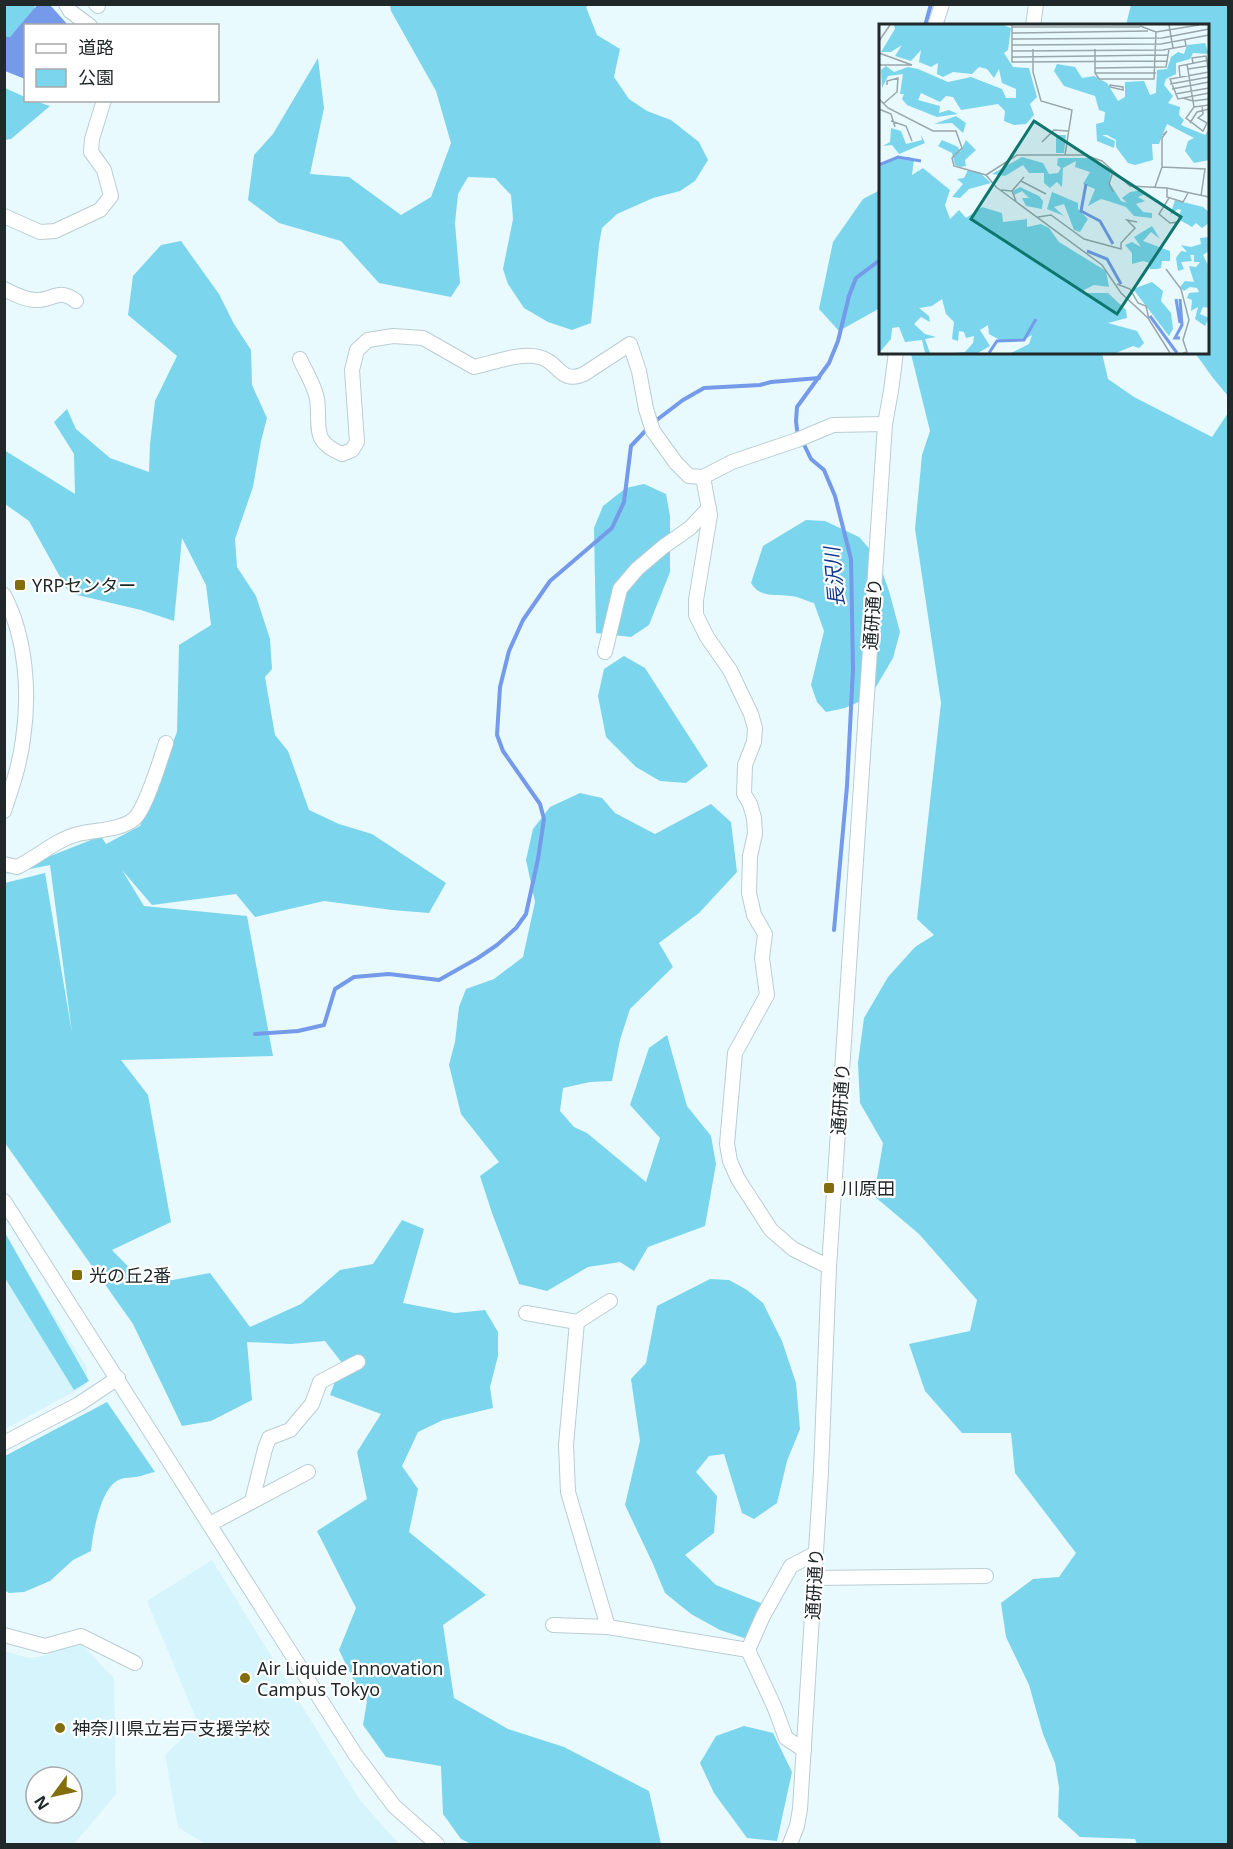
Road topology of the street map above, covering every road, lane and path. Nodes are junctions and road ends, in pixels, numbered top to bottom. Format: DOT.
graph roads {
  1 [pos="66,4"];
  2 [pos="942,4"];
  3 [pos="1036,4"];
  4 [pos="87,24"];
  5 [pos="937,24"];
  6 [pos="1033,24"];
  7 [pos="103,102"];
  8 [pos="4,216"];
  9 [pos="4,289"];
  10 [pos="76,301"];
  11 [pos="896,354"];
  12 [pos="300,359"];
  13 [pos="885,424"];
  14 [pos="703,477"];
  15 [pos="709,508"];
  16 [pos="4,595"];
  17 [pos="605,652"];
  18 [pos="166,743"];
  19 [pos="4,811"];
  20 [pos="4,864"];
  21 [pos="4,1201"];
  22 [pos="829,1267"];
  23 [pos="610,1301"];
  24 [pos="526,1312"];
  25 [pos="577,1322"];
  26 [pos="357,1362"];
  27 [pos="118,1378"];
  28 [pos="4,1443"];
  29 [pos="308,1472"];
  30 [pos="252,1501"];
  31 [pos="210,1524"];
  32 [pos="816,1553"];
  33 [pos="986,1576"];
  34 [pos="814,1578"];
  35 [pos="553,1625"];
  36 [pos="608,1627"];
  37 [pos="4,1635"];
  38 [pos="748,1650"];
  39 [pos="135,1664"];
  40 [pos="804,1750"];
  41 [pos="437,1845"];
  42 [pos="790,1845"];
  1 -- 4 [label="street"];
  2 -- 5 [label="street"];
  3 -- 6 [label="street"];
  7 -- 8 [label="street"];
  9 -- 10 [label="street"];
  11 -- 13 [label="street, 通研通り"];
  12 -- 14 [label="street"];
  13 -- 14 [label="street"];
  13 -- 22 [label="street, 通研通り"];
  14 -- 15 [label="street"];
  15 -- 17 [label="street"];
  15 -- 22 [label="street"];
  16 -- 19 [label="street"];
  18 -- 20 [label="street"];
  21 -- 27 [label="street"];
  22 -- 32 [label="street, 通研通り"];
  23 -- 25 [label="street"];
  24 -- 25 [label="street"];
  25 -- 36 [label="street"];
  26 -- 30 [label="street"];
  27 -- 28 [label="street"];
  27 -- 31 [label="street"];
  29 -- 30 [label="street"];
  30 -- 31 [label="street"];
  31 -- 41 [label="street"];
  32 -- 34 [label="street, 通研通り"];
  32 -- 38 [label="street"];
  33 -- 34 [label="street"];
  34 -- 40 [label="street, 通研通り"];
  35 -- 36 [label="street"];
  36 -- 38 [label="street"];
  37 -- 39 [label="street"];
  38 -- 40 [label="street"];
  40 -- 42 [label="street, 通研通り"];
}
